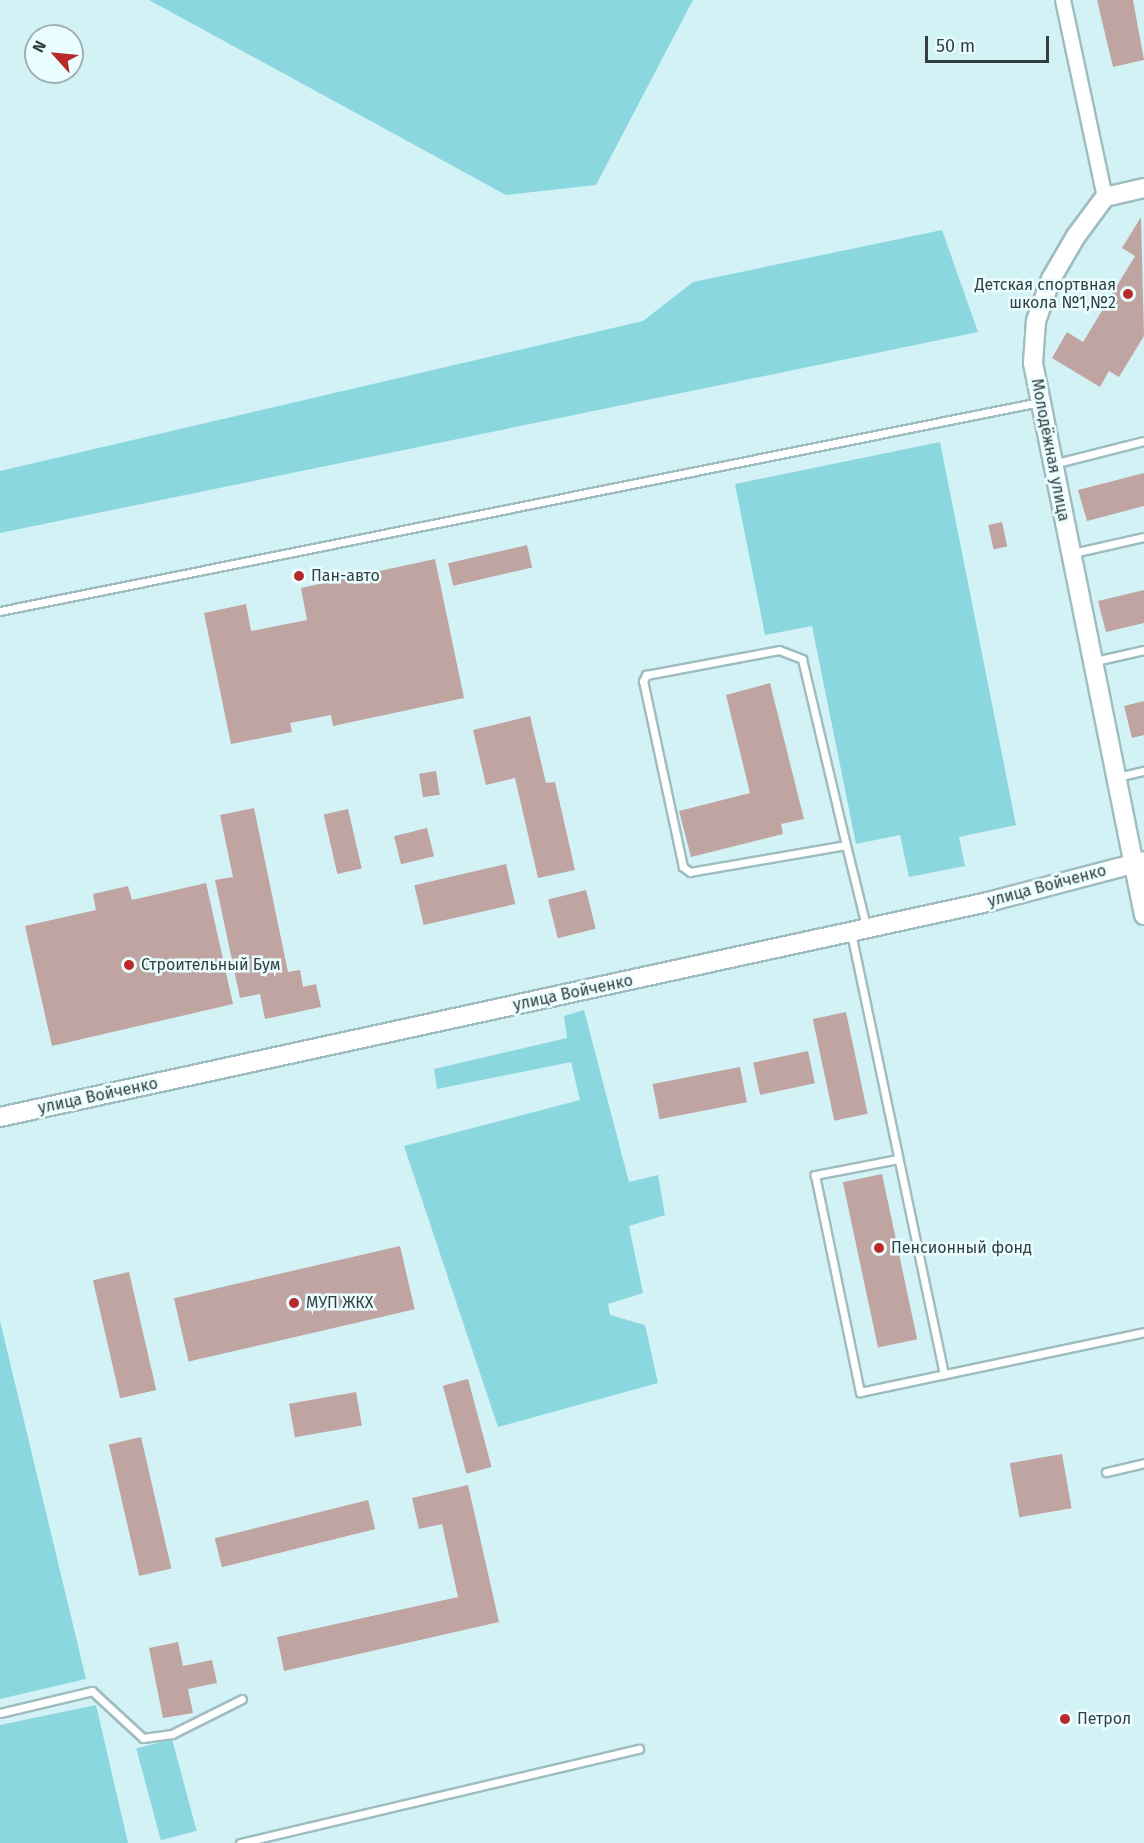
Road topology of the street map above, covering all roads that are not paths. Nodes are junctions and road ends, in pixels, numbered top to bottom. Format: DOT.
graph roads {
  1 [pos="1063,0"];
  2 [pos="1144,188"];
  3 [pos="1106,197"];
  4 [pos="1041,402"];
  5 [pos="1144,441"];
  6 [pos="1053,464"];
  7 [pos="1144,537"];
  8 [pos="1071,554"];
  9 [pos="0,611"];
  10 [pos="1144,650"];
  11 [pos="1092,662"];
  12 [pos="1144,771"];
  13 [pos="1115,778"];
  14 [pos="846,845"];
  15 [pos="1138,863"];
  16 [pos="1144,915"];
  17 [pos="859,930"];
  18 [pos="0,1117"];
  19 [pos="898,1159"];
  20 [pos="1144,1332"];
  21 [pos="944,1374"];
  22 [pos="1144,1463"];
  23 [pos="1106,1472"];
  24 [pos="242,1699"];
  25 [pos="0,1713"];
  26 [pos="639,1749"];
  27 [pos="240,1843"];
  1 -- 3 [label="street"];
  2 -- 3 [label="main road"];
  3 -- 4 [label="main road, Молодёжная улица"];
  4 -- 6 [label="main road, Молодёжная улица"];
  4 -- 9 [label="lane"];
  5 -- 6 [label="lane"];
  6 -- 8 [label="main road, Молодёжная улица"];
  7 -- 8 [label="lane"];
  8 -- 11 [label="main road, Молодёжная улица"];
  10 -- 11 [label="lane"];
  11 -- 13 [label="main road, Молодёжная улица"];
  12 -- 13 [label="lane"];
  13 -- 15 [label="main road, Молодёжная улица"];
  14 -- 14 [label="lane"];
  14 -- 17 [label="lane"];
  15 -- 16 [label="main road, Молодёжная улица"];
  15 -- 17 [label="main road, улица Войченко"];
  17 -- 18 [label="main road, улица Войченко"];
  17 -- 19 [label="lane"];
  19 -- 21 [label="lane"];
  19 -- 21 [label="lane"];
  20 -- 21 [label="lane"];
  22 -- 23 [label="lane"];
  24 -- 25 [label="lane"];
  26 -- 27 [label="lane"];
}
